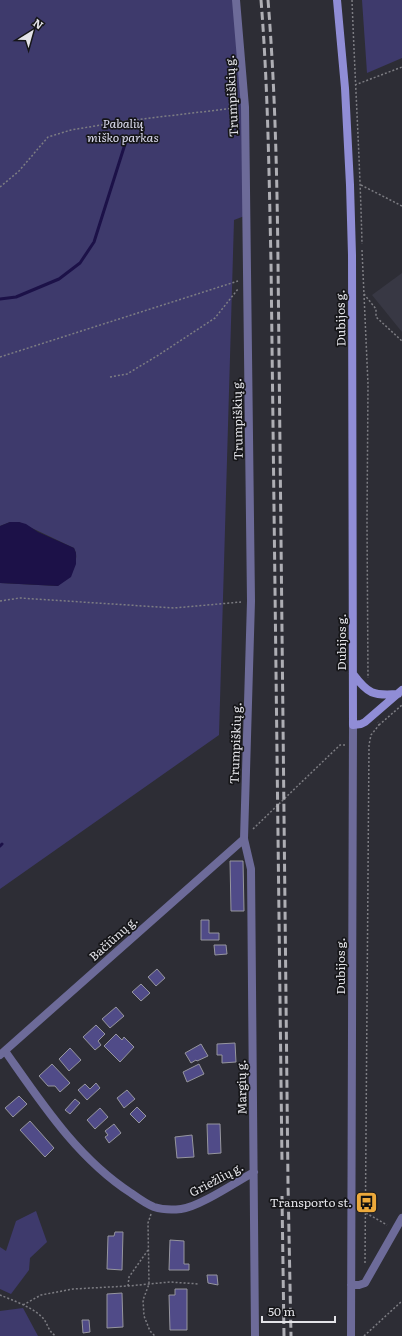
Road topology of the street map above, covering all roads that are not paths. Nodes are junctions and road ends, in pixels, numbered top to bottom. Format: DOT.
graph roads {
  1 [pos="236,0"];
  2 [pos="337,0"];
  3 [pos="354,674"];
  4 [pos="400,692"];
  5 [pos="353,725"];
  6 [pos="244,839"];
  7 [pos="2,1053"];
  8 [pos="254,1172"];
  9 [pos="402,1218"];
  10 [pos="351,1285"];
  11 [pos="255,1336"];
  12 [pos="351,1336"];
  1 -- 6 [label="street, Trumpiškių g."];
  2 -- 3 [label="main road, Dubijos g."];
  3 -- 4 [label="main road"];
  3 -- 5 [label="main road, Dubijos g."];
  4 -- 5 [label="main road"];
  5 -- 10 [label="street, Dubijos g."];
  6 -- 7 [label="street, Bačiūnų g."];
  6 -- 8 [label="street, Margių g."];
  7 -- 8 [label="street, Griežlių g."];
  8 -- 11 [label="street, Margių g."];
  9 -- 10 [label="street"];
  10 -- 12 [label="street, Dubijos g."];
}
